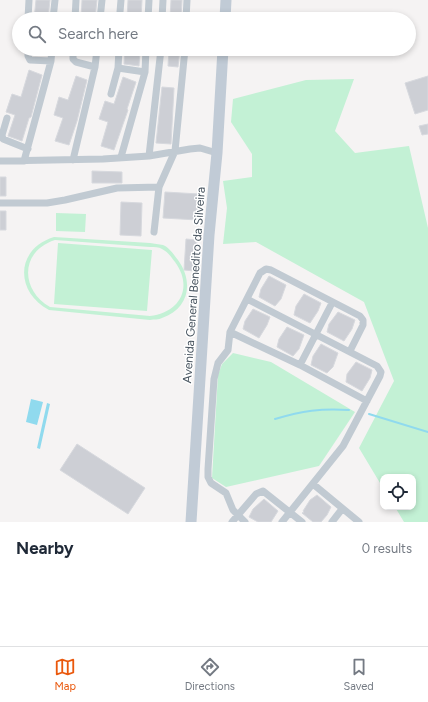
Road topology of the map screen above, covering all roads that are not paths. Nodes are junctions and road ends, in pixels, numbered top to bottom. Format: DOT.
graph roads {
  1 [pos="29,0"];
  2 [pos="54,0"];
  3 [pos="76,0"];
  4 [pos="102,0"];
  5 [pos="121,0"];
  6 [pos="149,0"];
  7 [pos="163,0"];
  8 [pos="187,0"];
  9 [pos="226,0"];
  10 [pos="28,12"];
  11 [pos="54,12"];
  12 [pos="75,12"];
  13 [pos="101,12"];
  14 [pos="120,12"];
  15 [pos="148,12"];
  16 [pos="162,12"];
  17 [pos="186,12"];
  18 [pos="225,12"];
  19 [pos="28,56"];
  20 [pos="51,56"];
  21 [pos="73,56"];
  22 [pos="96,56"];
  23 [pos="119,56"];
  24 [pos="146,56"];
  25 [pos="160,56"];
  26 [pos="184,56"];
  27 [pos="222,56"];
  28 [pos="51,61"];
  29 [pos="95,67"];
  30 [pos="118,68"];
  31 [pos="145,72"];
  32 [pos="110,94"];
  33 [pos="6,118"];
  34 [pos="28,149"];
  35 [pos="175,151"];
  36 [pos="217,153"];
  37 [pos="149,156"];
  38 [pos="121,158"];
  39 [pos="73,160"];
  40 [pos="0,161"];
  41 [pos="24,161"];
  42 [pos="159,187"];
  43 [pos="0,203"];
  44 [pos="154,232"];
  45 [pos="248,299"];
  46 [pos="332,303"];
  47 [pos="230,332"];
  48 [pos="316,334"];
  49 [pos="350,351"];
  50 [pos="300,365"];
  51 [pos="367,401"];
  52 [pos="313,484"];
  53 [pos="342,509"];
  54 [pos="290,512"];
  55 [pos="238,516"];
  56 [pos="190,522"];
  57 [pos="232,522"];
  58 [pos="245,522"];
  59 [pos="282,522"];
  60 [pos="302,522"];
  61 [pos="332,522"];
  62 [pos="358,522"];
  1 -- 10 [label="street"];
  2 -- 11 [label="street"];
  3 -- 12 [label="street"];
  4 -- 13 [label="street"];
  5 -- 14 [label="street"];
  6 -- 15 [label="street"];
  7 -- 16 [label="street"];
  8 -- 17 [label="street"];
  9 -- 18 [label="main road"];
  19 -- 28 [label="street"];
  20 -- 28 [label="street"];
  21 -- 29 [label="street"];
  22 -- 29 [label="street"];
  23 -- 30 [label="street"];
  24 -- 31 [label="street"];
  25 -- 37 [label="street"];
  26 -- 35 [label="street"];
  27 -- 36 [label="main road, Avenida General Benedito da Silveira"];
  28 -- 34 [label="street"];
  29 -- 39 [label="street"];
  30 -- 31 [label="street"];
  30 -- 32 [label="street"];
  31 -- 38 [label="street"];
  33 -- 34 [label="street"];
  34 -- 41 [label="street"];
  35 -- 36 [label="street"];
  35 -- 37 [label="street"];
  35 -- 42 [label="street"];
  36 -- 56 [label="main road, Avenida General Benedito da Silveira"];
  37 -- 38 [label="street"];
  38 -- 39 [label="street"];
  39 -- 41 [label="street"];
  40 -- 41 [label="street"];
  42 -- 43 [label="street"];
  42 -- 44 [label="street"];
  45 -- 46 [label="street"];
  45 -- 47 [label="street"];
  45 -- 48 [label="street"];
  46 -- 48 [label="street"];
  46 -- 49 [label="street"];
  47 -- 50 [label="street"];
  47 -- 55 [label="street"];
  48 -- 49 [label="street"];
  48 -- 50 [label="street"];
  49 -- 51 [label="street"];
  50 -- 51 [label="street"];
  51 -- 52 [label="street"];
  52 -- 53 [label="street"];
  52 -- 54 [label="street"];
  53 -- 61 [label="street"];
  53 -- 62 [label="street"];
  54 -- 55 [label="street"];
  54 -- 59 [label="street"];
  54 -- 60 [label="street"];
  55 -- 57 [label="street"];
  55 -- 58 [label="street"];
}
